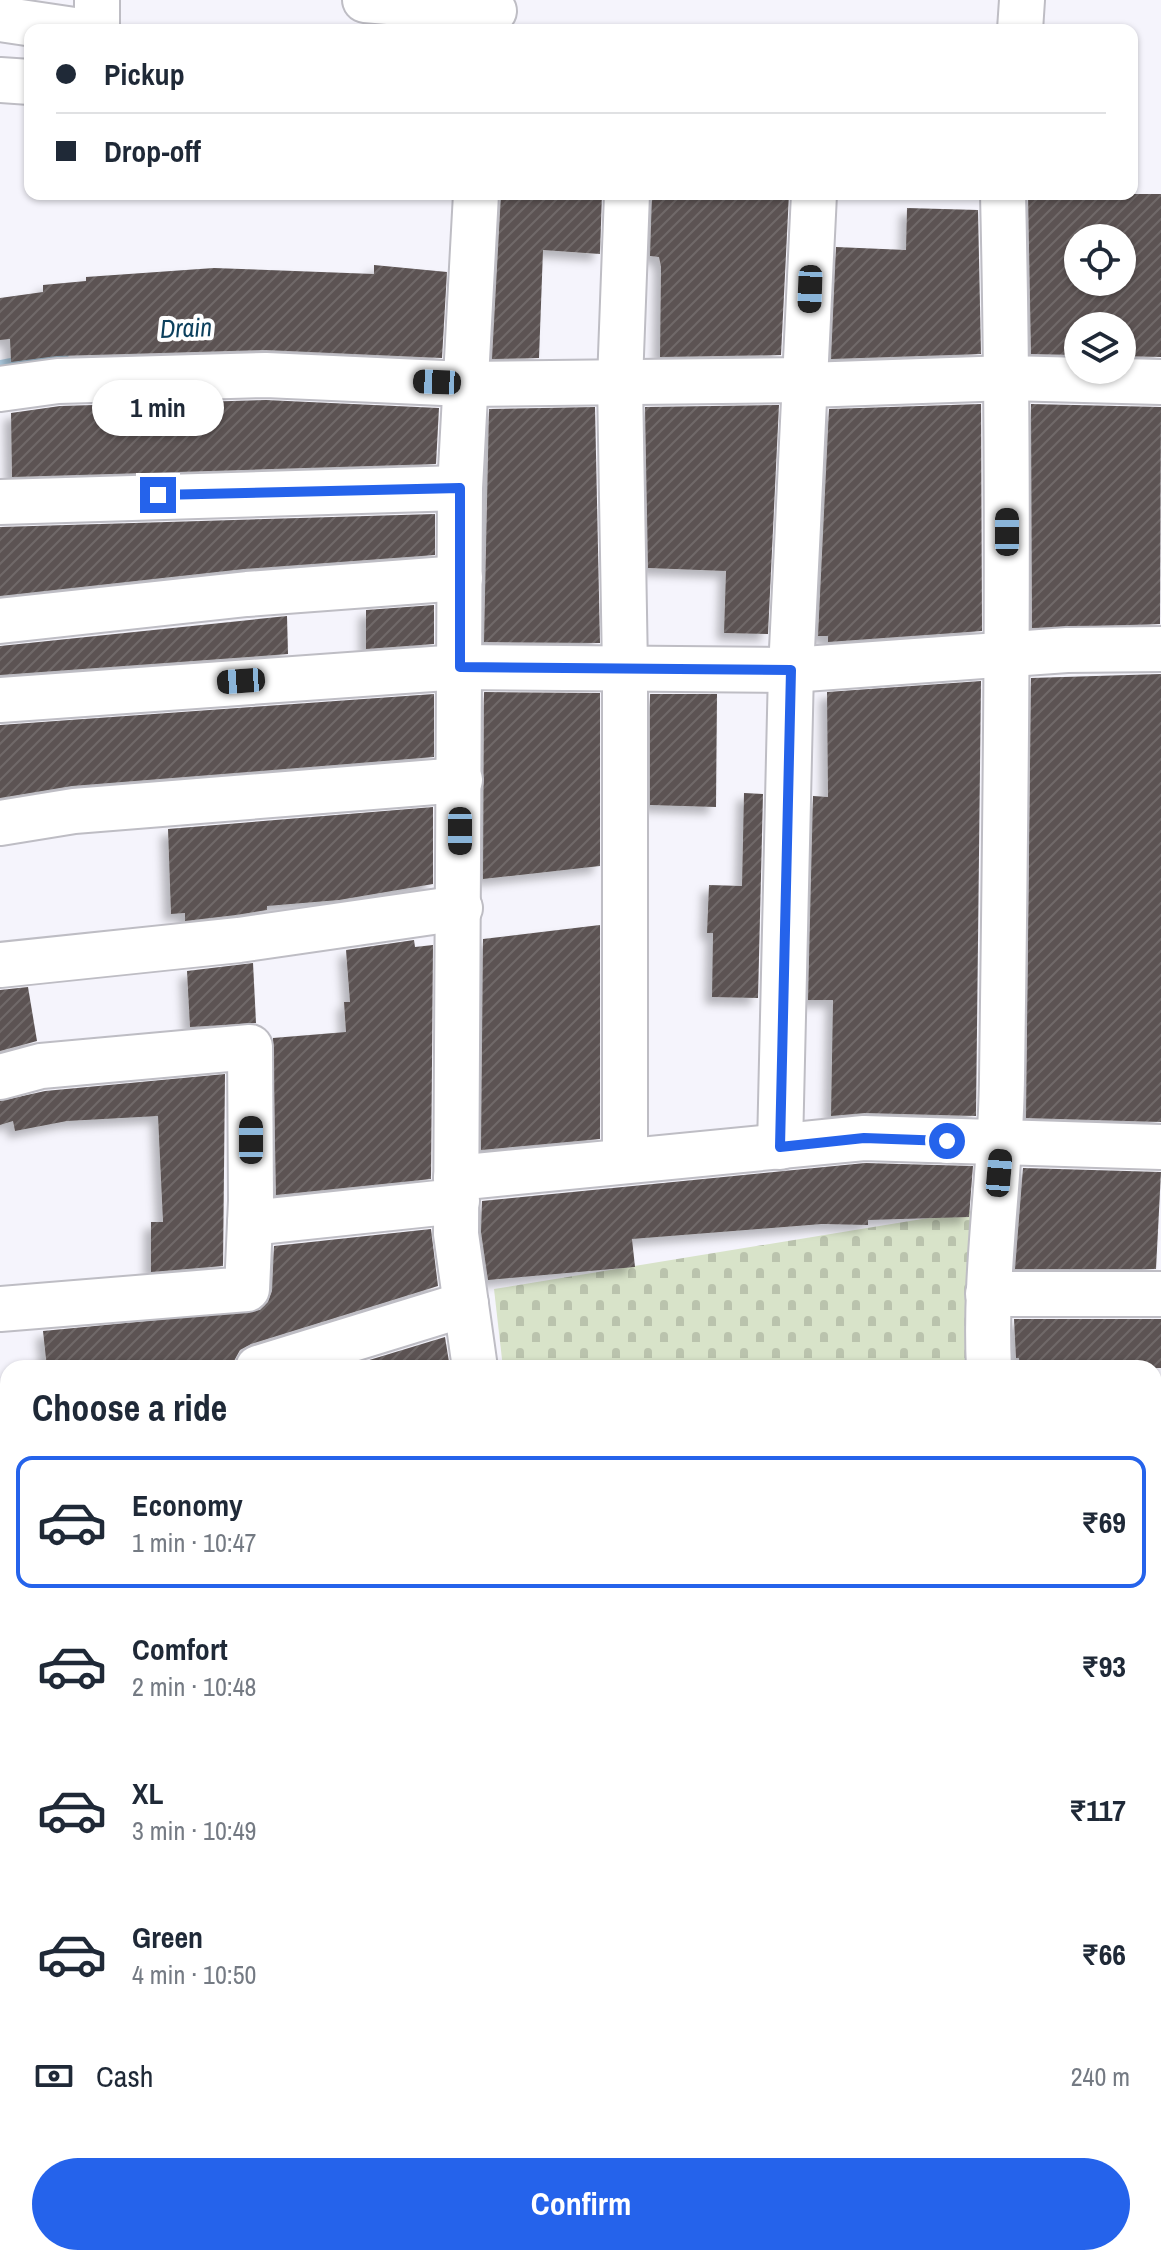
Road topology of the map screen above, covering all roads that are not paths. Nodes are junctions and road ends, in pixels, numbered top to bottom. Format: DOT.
graph roads {
  1 [pos="97,0"];
  2 [pos="365,0"];
  3 [pos="1022,0"];
  4 [pos="494,14"];
  5 [pos="0,19"];
  6 [pos="34,24"];
  7 [pos="97,24"];
  8 [pos="1020,24"];
  9 [pos="0,80"];
  10 [pos="24,82"];
  11 [pos="476,200"];
  12 [pos="627,200"];
  13 [pos="814,200"];
  14 [pos="1003,200"];
  15 [pos="1008,378"];
  16 [pos="620,382"];
  17 [pos="1161,382"];
  18 [pos="465,384"];
  19 [pos="807,385"];
  20 [pos="0,389"];
  21 [pos="460,488"];
  22 [pos="0,502"];
  23 [pos="460,578"];
  24 [pos="0,621"];
  25 [pos="1161,649"];
  26 [pos="1007,655"];
  27 [pos="460,667"];
  28 [pos="625,669"];
  29 [pos="791,670"];
  30 [pos="0,700"];
  31 [pos="460,780"];
  32 [pos="0,823"];
  33 [pos="460,908"];
  34 [pos="0,965"];
  35 [pos="0,1077"];
  36 [pos="1002,1143"];
  37 [pos="780,1147"];
  38 [pos="1161,1147"];
  39 [pos="625,1161"];
  40 [pos="457,1190"];
  41 [pos="250,1223"];
  42 [pos="988,1294"];
  43 [pos="1161,1294"];
  44 [pos="466,1304"];
  45 [pos="0,1309"];
  46 [pos="284,1360"];
  47 [pos="474,1360"];
  48 [pos="989,1360"];
  1 -- 7 [label="street"];
  2 -- 4 [label="street"];
  3 -- 8 [label="street"];
  5 -- 6 [label="street"];
  9 -- 10 [label="street"];
  11 -- 18 [label="street"];
  12 -- 16 [label="street"];
  13 -- 19 [label="street"];
  14 -- 15 [label="street"];
  15 -- 17 [label="street"];
  15 -- 19 [label="street"];
  15 -- 26 [label="street"];
  16 -- 18 [label="street"];
  16 -- 19 [label="street"];
  16 -- 28 [label="street"];
  18 -- 20 [label="street"];
  18 -- 21 [label="street"];
  19 -- 29 [label="street"];
  21 -- 22 [label="street"];
  21 -- 23 [label="street"];
  23 -- 24 [label="street"];
  23 -- 27 [label="street"];
  25 -- 26 [label="street"];
  26 -- 29 [label="street"];
  26 -- 36 [label="street"];
  27 -- 28 [label="street"];
  27 -- 30 [label="street"];
  27 -- 31 [label="street"];
  28 -- 29 [label="street"];
  28 -- 39 [label="street"];
  29 -- 37 [label="street"];
  31 -- 32 [label="street"];
  31 -- 33 [label="street"];
  33 -- 34 [label="street"];
  33 -- 40 [label="street"];
  35 -- 41 [label="street"];
  36 -- 37 [label="street"];
  36 -- 38 [label="street"];
  36 -- 42 [label="street"];
  37 -- 39 [label="street"];
  39 -- 40 [label="street"];
  40 -- 41 [label="street"];
  40 -- 44 [label="street"];
  41 -- 45 [label="street"];
  42 -- 43 [label="street"];
  42 -- 48 [label="street"];
  44 -- 46 [label="street"];
  44 -- 47 [label="street"];
}
